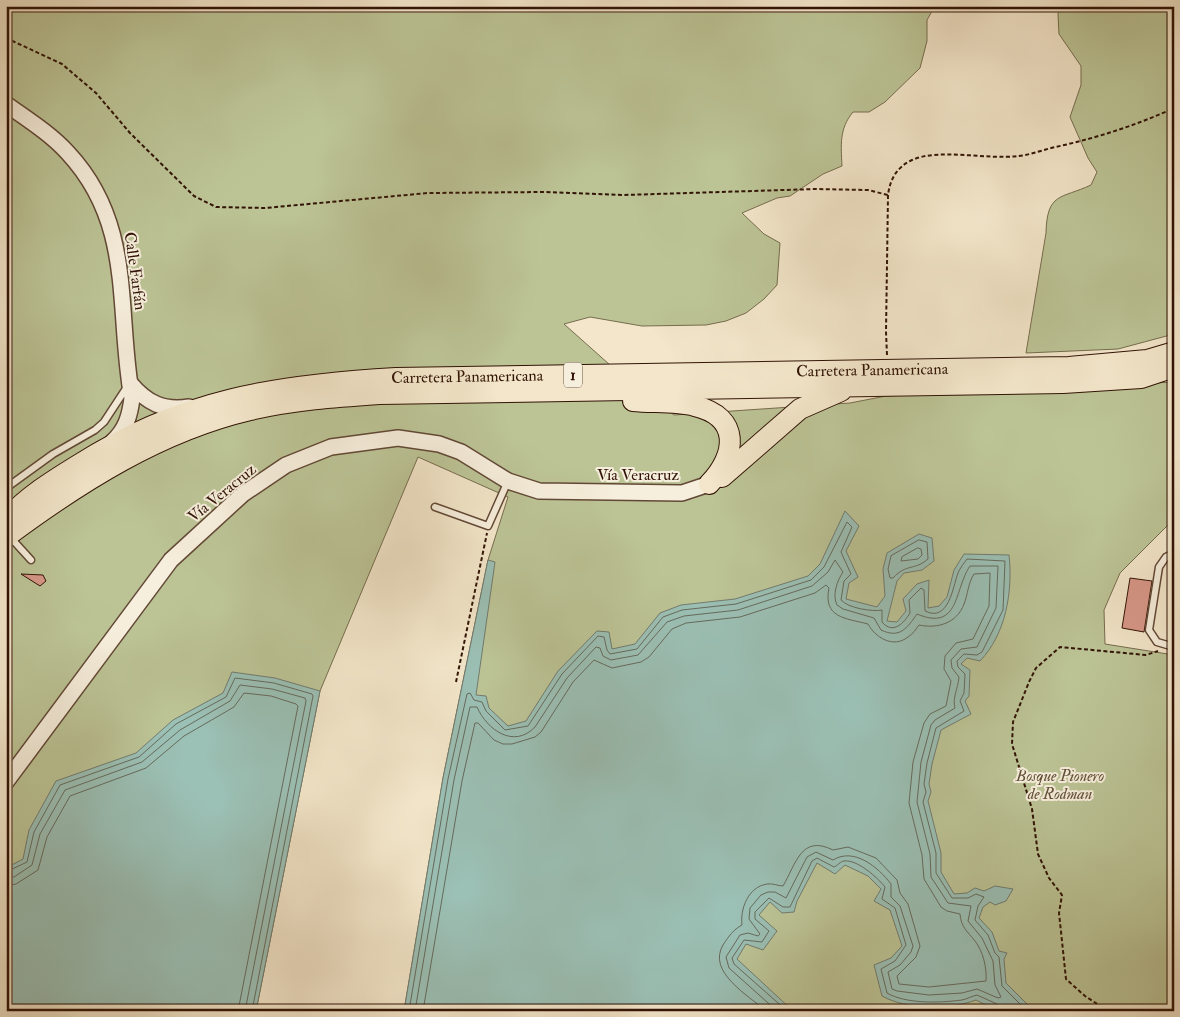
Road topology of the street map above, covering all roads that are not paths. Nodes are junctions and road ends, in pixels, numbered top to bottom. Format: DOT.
graph roads {
  1 [pos="6,104"];
  2 [pos="1174,352"];
  3 [pos="1174,367"];
  4 [pos="130,384"];
  5 [pos="858,387"];
  6 [pos="494,392"];
  7 [pos="208,404"];
  8 [pos="106,447"];
  9 [pos="508,481"];
  10 [pos="709,484"];
  11 [pos="6,488"];
  12 [pos="435,507"];
  13 [pos="7,531"];
  14 [pos="1174,554"];
  15 [pos="31,560"];
  16 [pos="1171,647"];
  17 [pos="6,782"];
  1 -- 4 [label="street, Calle Farfán"];
  2 -- 7 [label="highway, Carretera Panamericana / 1"];
  3 -- 5 [label="highway, Carretera Panamericana / 1"];
  4 -- 7 [label="street"];
  4 -- 8 [label="street, Calle Farfán"];
  4 -- 11 [label="lane"];
  5 -- 6 [label="highway, Carretera Panamericana / 1"];
  5 -- 10 [label="highway"];
  6 -- 10 [label="highway"];
  6 -- 13 [label="highway, Carretera Panamericana / 1"];
  7 -- 8 [label="highway, Carretera Panamericana / 1"];
  8 -- 13 [label="highway, Carretera Panamericana / 1"];
  9 -- 10 [label="street, Vía Veracruz"];
  9 -- 12 [label="lane"];
  9 -- 17 [label="street, Vía Veracruz"];
  13 -- 15 [label="lane"];
  14 -- 16 [label="lane"];
}
